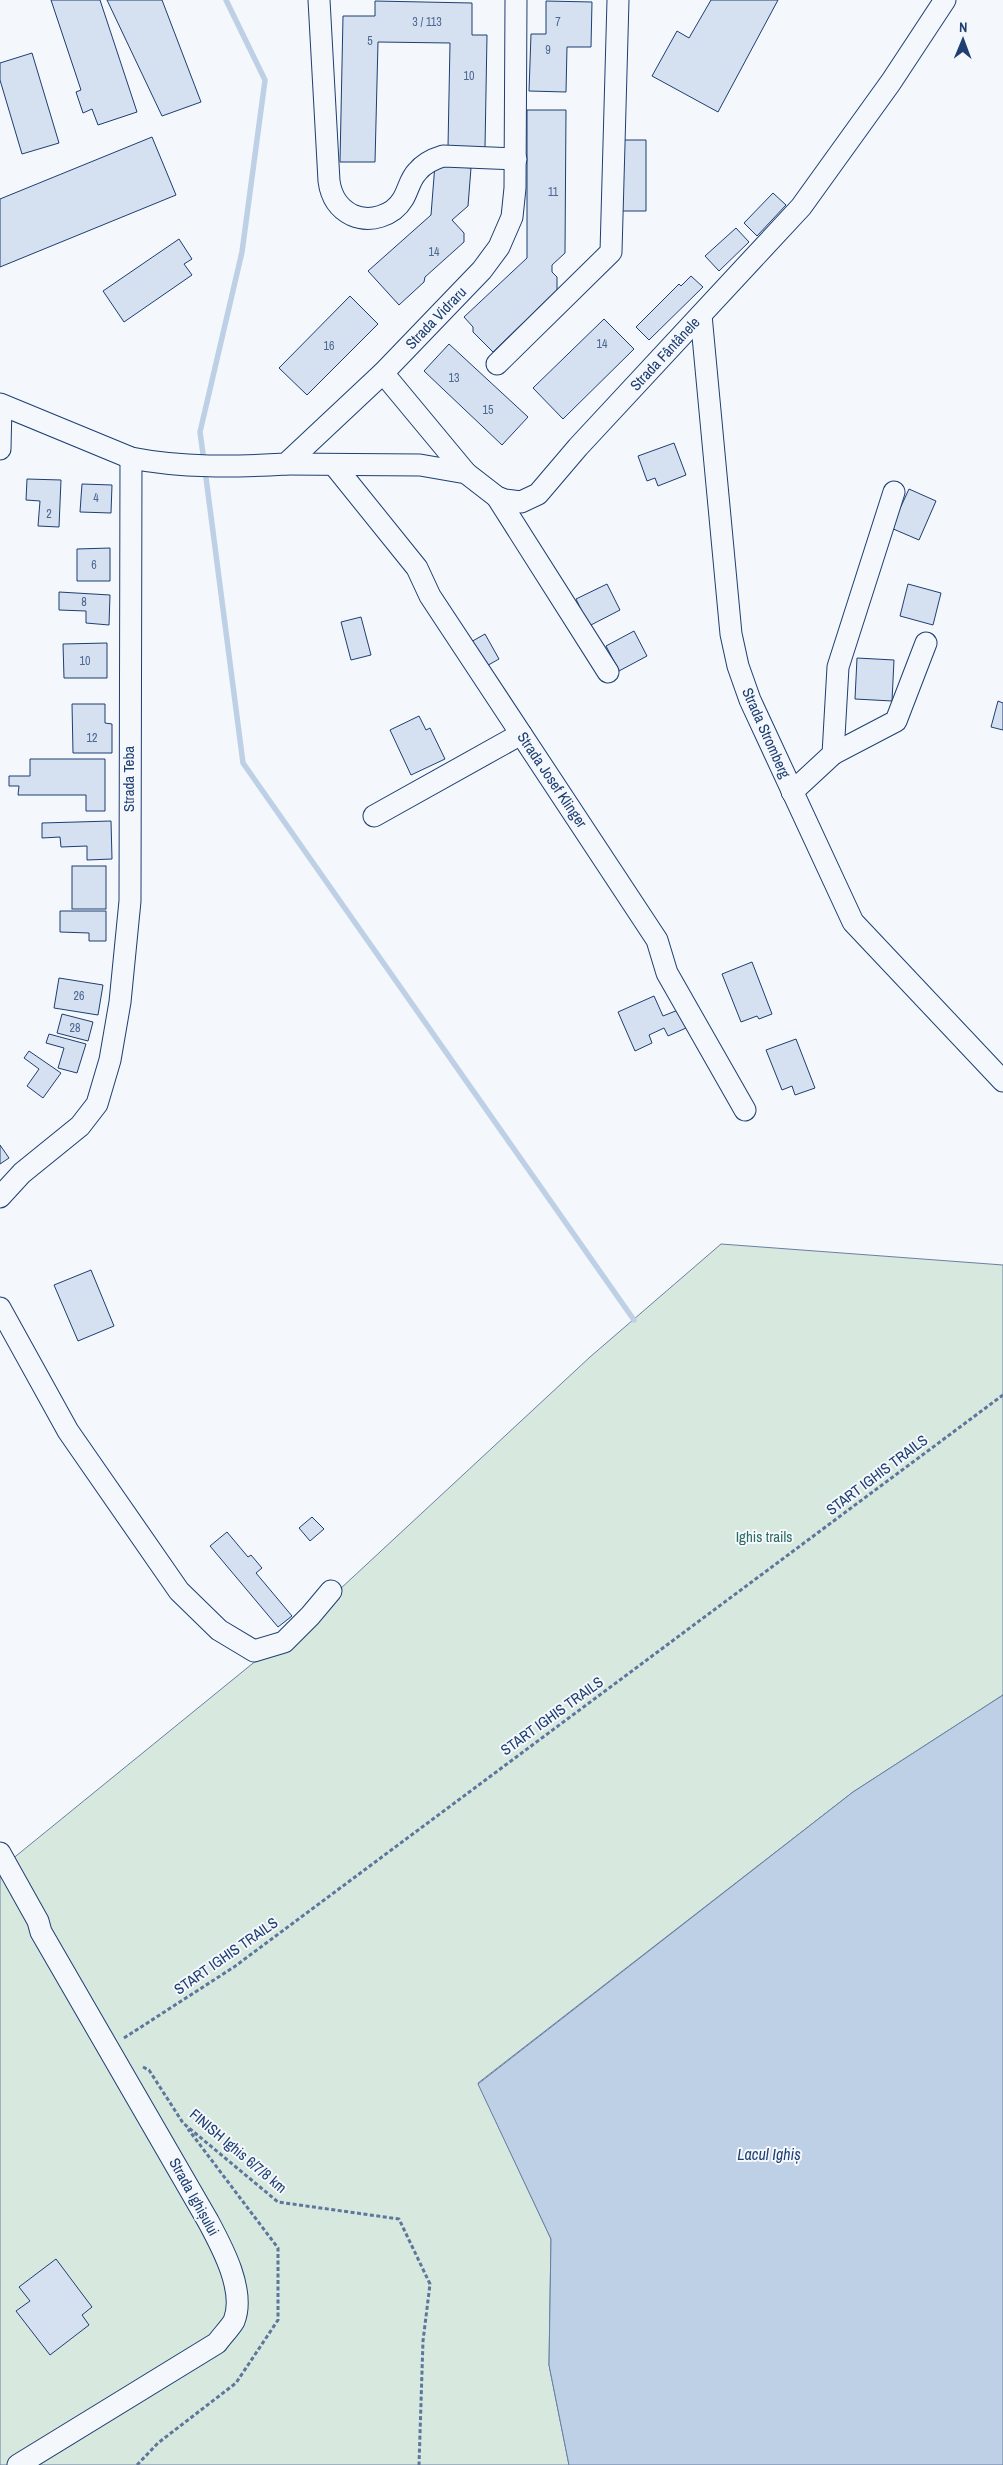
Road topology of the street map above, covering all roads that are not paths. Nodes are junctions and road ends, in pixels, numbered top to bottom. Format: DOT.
graph roads {
  1 [pos="319,0"];
  2 [pos="516,0"];
  3 [pos="618,0"];
  4 [pos="945,0"];
  5 [pos="516,159"];
  6 [pos="701,315"];
  7 [pos="497,364"];
  8 [pos="383,373"];
  9 [pos="0,405"];
  10 [pos="0,449"];
  11 [pos="141,460"];
  12 [pos="286,464"];
  13 [pos="334,465"];
  14 [pos="466,473"];
  15 [pos="894,492"];
  16 [pos="497,497"];
  17 [pos="926,643"];
  18 [pos="608,672"];
  19 [pos="521,734"];
  20 [pos="833,754"];
  21 [pos="792,792"];
  22 [pos="374,816"];
  23 [pos="1003,1081"];
  24 [pos="745,1110"];
  25 [pos="0,1197"];
  26 [pos="0,1308"];
  27 [pos="331,1591"];
  28 [pos="0,1854"];
  29 [pos="18,2465"];
  1 -- 5 [label="street"];
  2 -- 5 [label="street, Strada Vidraru"];
  3 -- 7 [label="street"];
  4 -- 6 [label="street, Strada Fântânele"];
  5 -- 8 [label="street, Strada Vidraru"];
  6 -- 16 [label="street, Strada Fântânele"];
  6 -- 21 [label="street, Strada Stromberg"];
  8 -- 12 [label="street, Strada Vidraru"];
  8 -- 14 [label="street"];
  9 -- 10 [label="street"];
  9 -- 11 [label="street"];
  11 -- 12 [label="street"];
  11 -- 25 [label="street, Strada Teba"];
  12 -- 13 [label="street, Strada Fântânele"];
  13 -- 14 [label="street, Strada Fântânele"];
  13 -- 19 [label="street, Strada Josef Klinger"];
  14 -- 16 [label="street, Strada Fântânele"];
  15 -- 20 [label="street"];
  16 -- 18 [label="street"];
  17 -- 20 [label="street"];
  19 -- 22 [label="street"];
  19 -- 24 [label="street, Strada Josef Klinger"];
  20 -- 21 [label="street"];
  21 -- 23 [label="street, Strada Stromberg"];
  26 -- 27 [label="street"];
  28 -- 29 [label="street, Strada Ighișului"];
}
